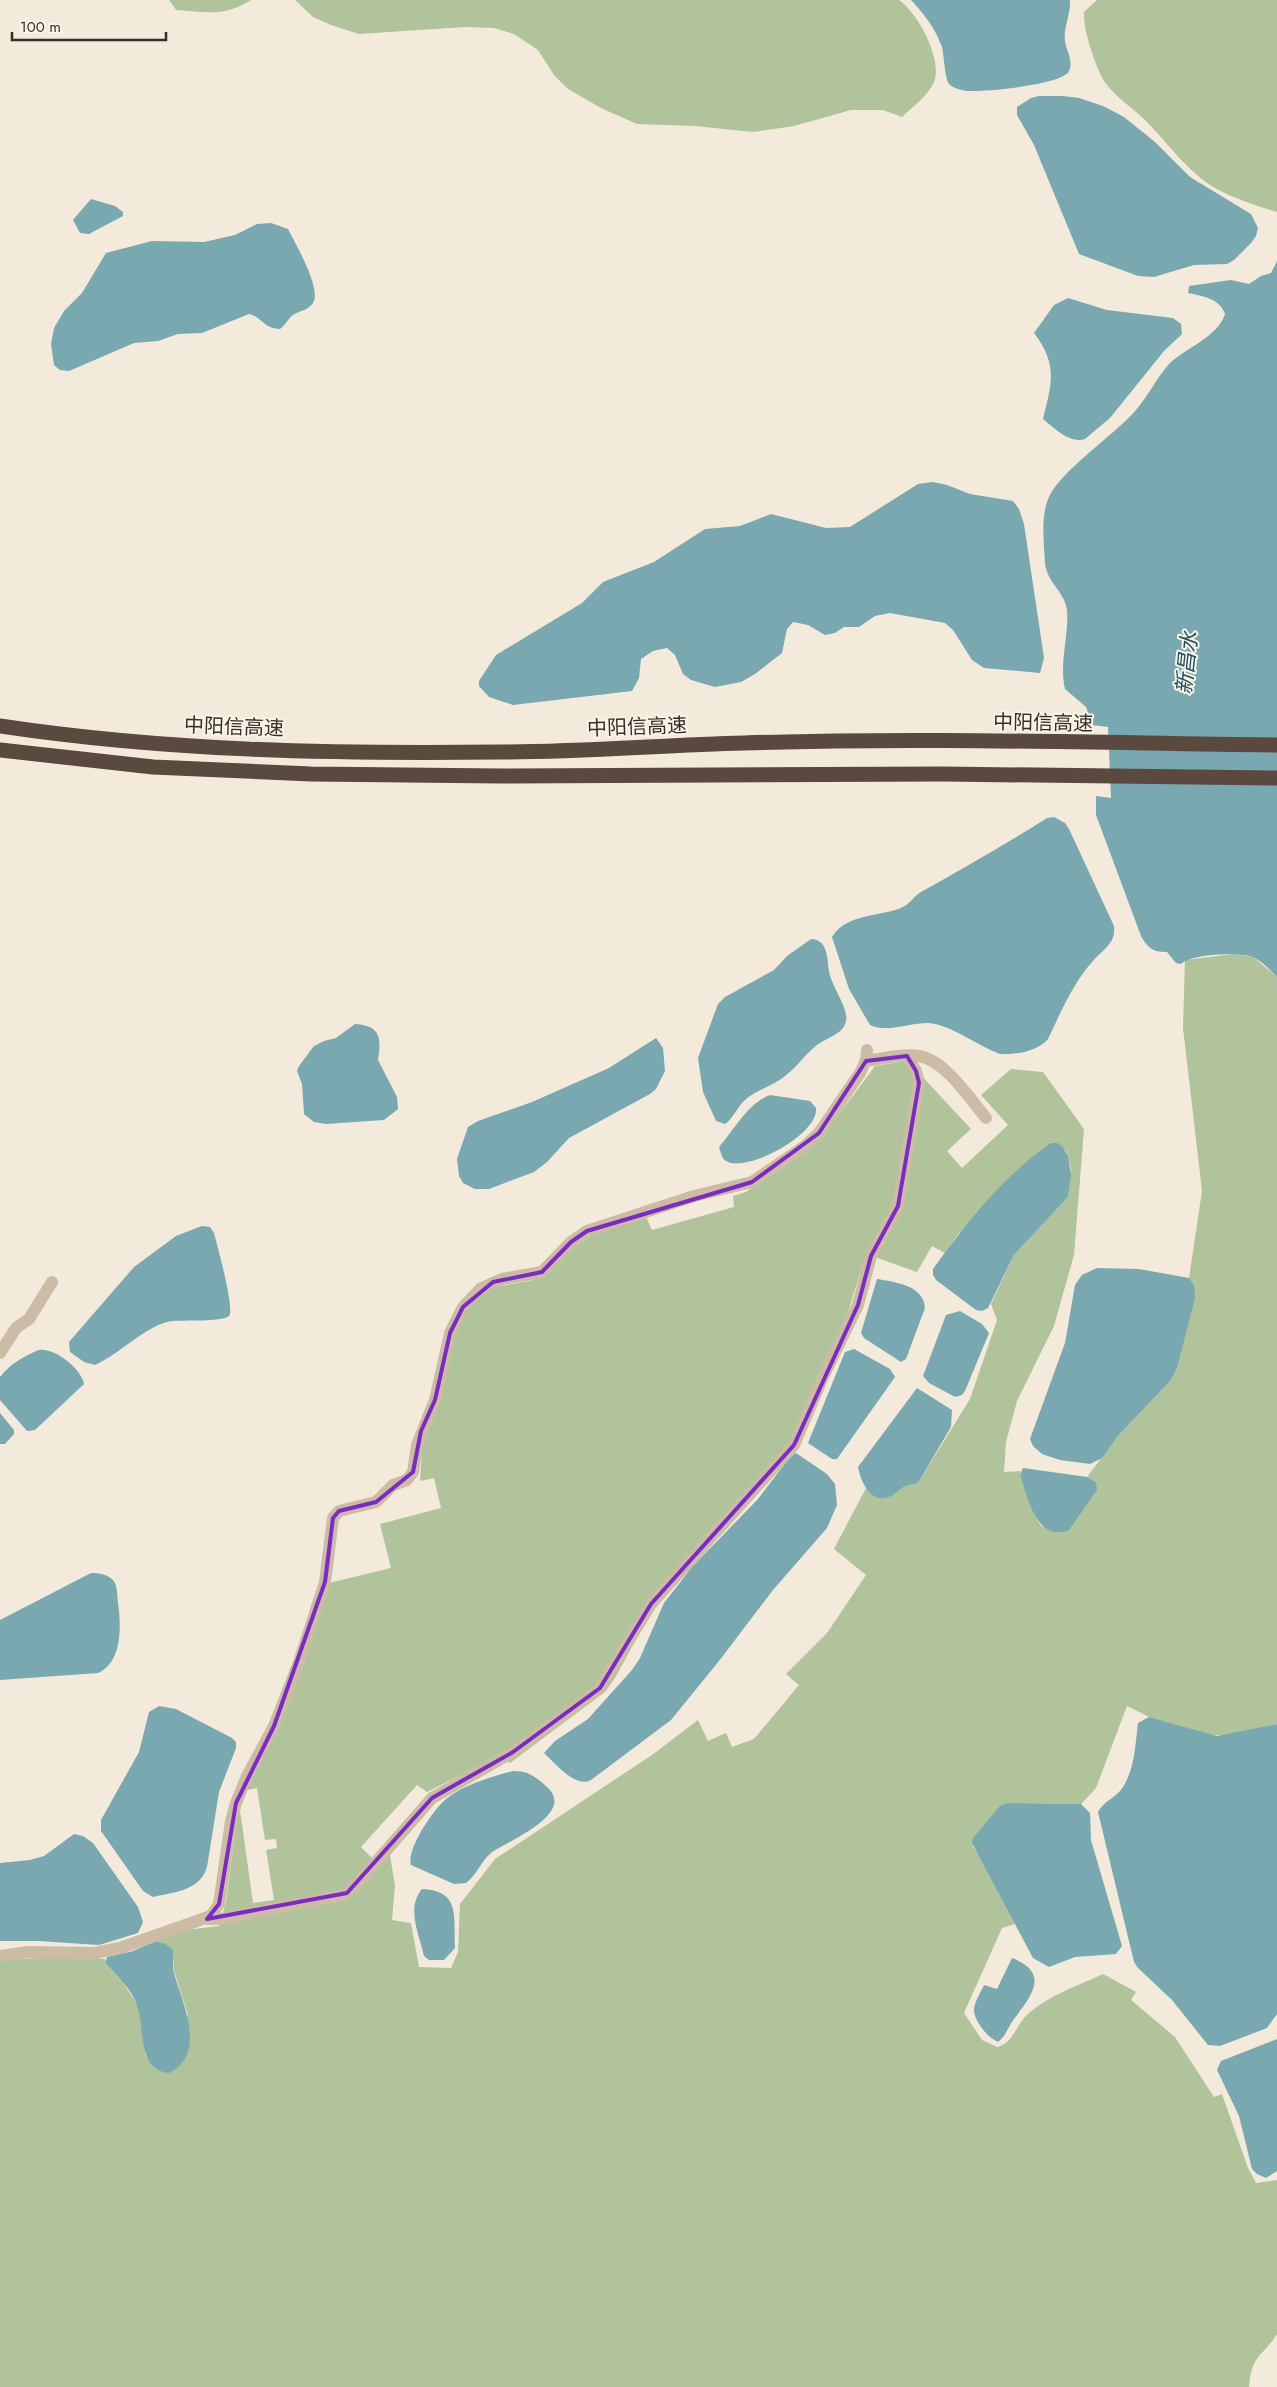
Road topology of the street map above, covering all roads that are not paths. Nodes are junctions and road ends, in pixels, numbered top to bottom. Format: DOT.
graph roads {
  1 [pos="0,726"];
  2 [pos="1277,745"];
  3 [pos="0,750"];
  4 [pos="1277,778"];
  5 [pos="907,1056"];
  6 [pos="986,1118"];
  7 [pos="52,1282"];
  8 [pos="0,1353"];
  9 [pos="207,1919"];
  10 [pos="0,1956"];
  1 -- 2 [label="highway, 中阳信高速"];
  3 -- 4 [label="highway"];
  5 -- 6 [label="street"];
  5 -- 9 [label="street"];
  5 -- 9 [label="street"];
  7 -- 8 [label="street"];
  9 -- 10 [label="street"];
}
